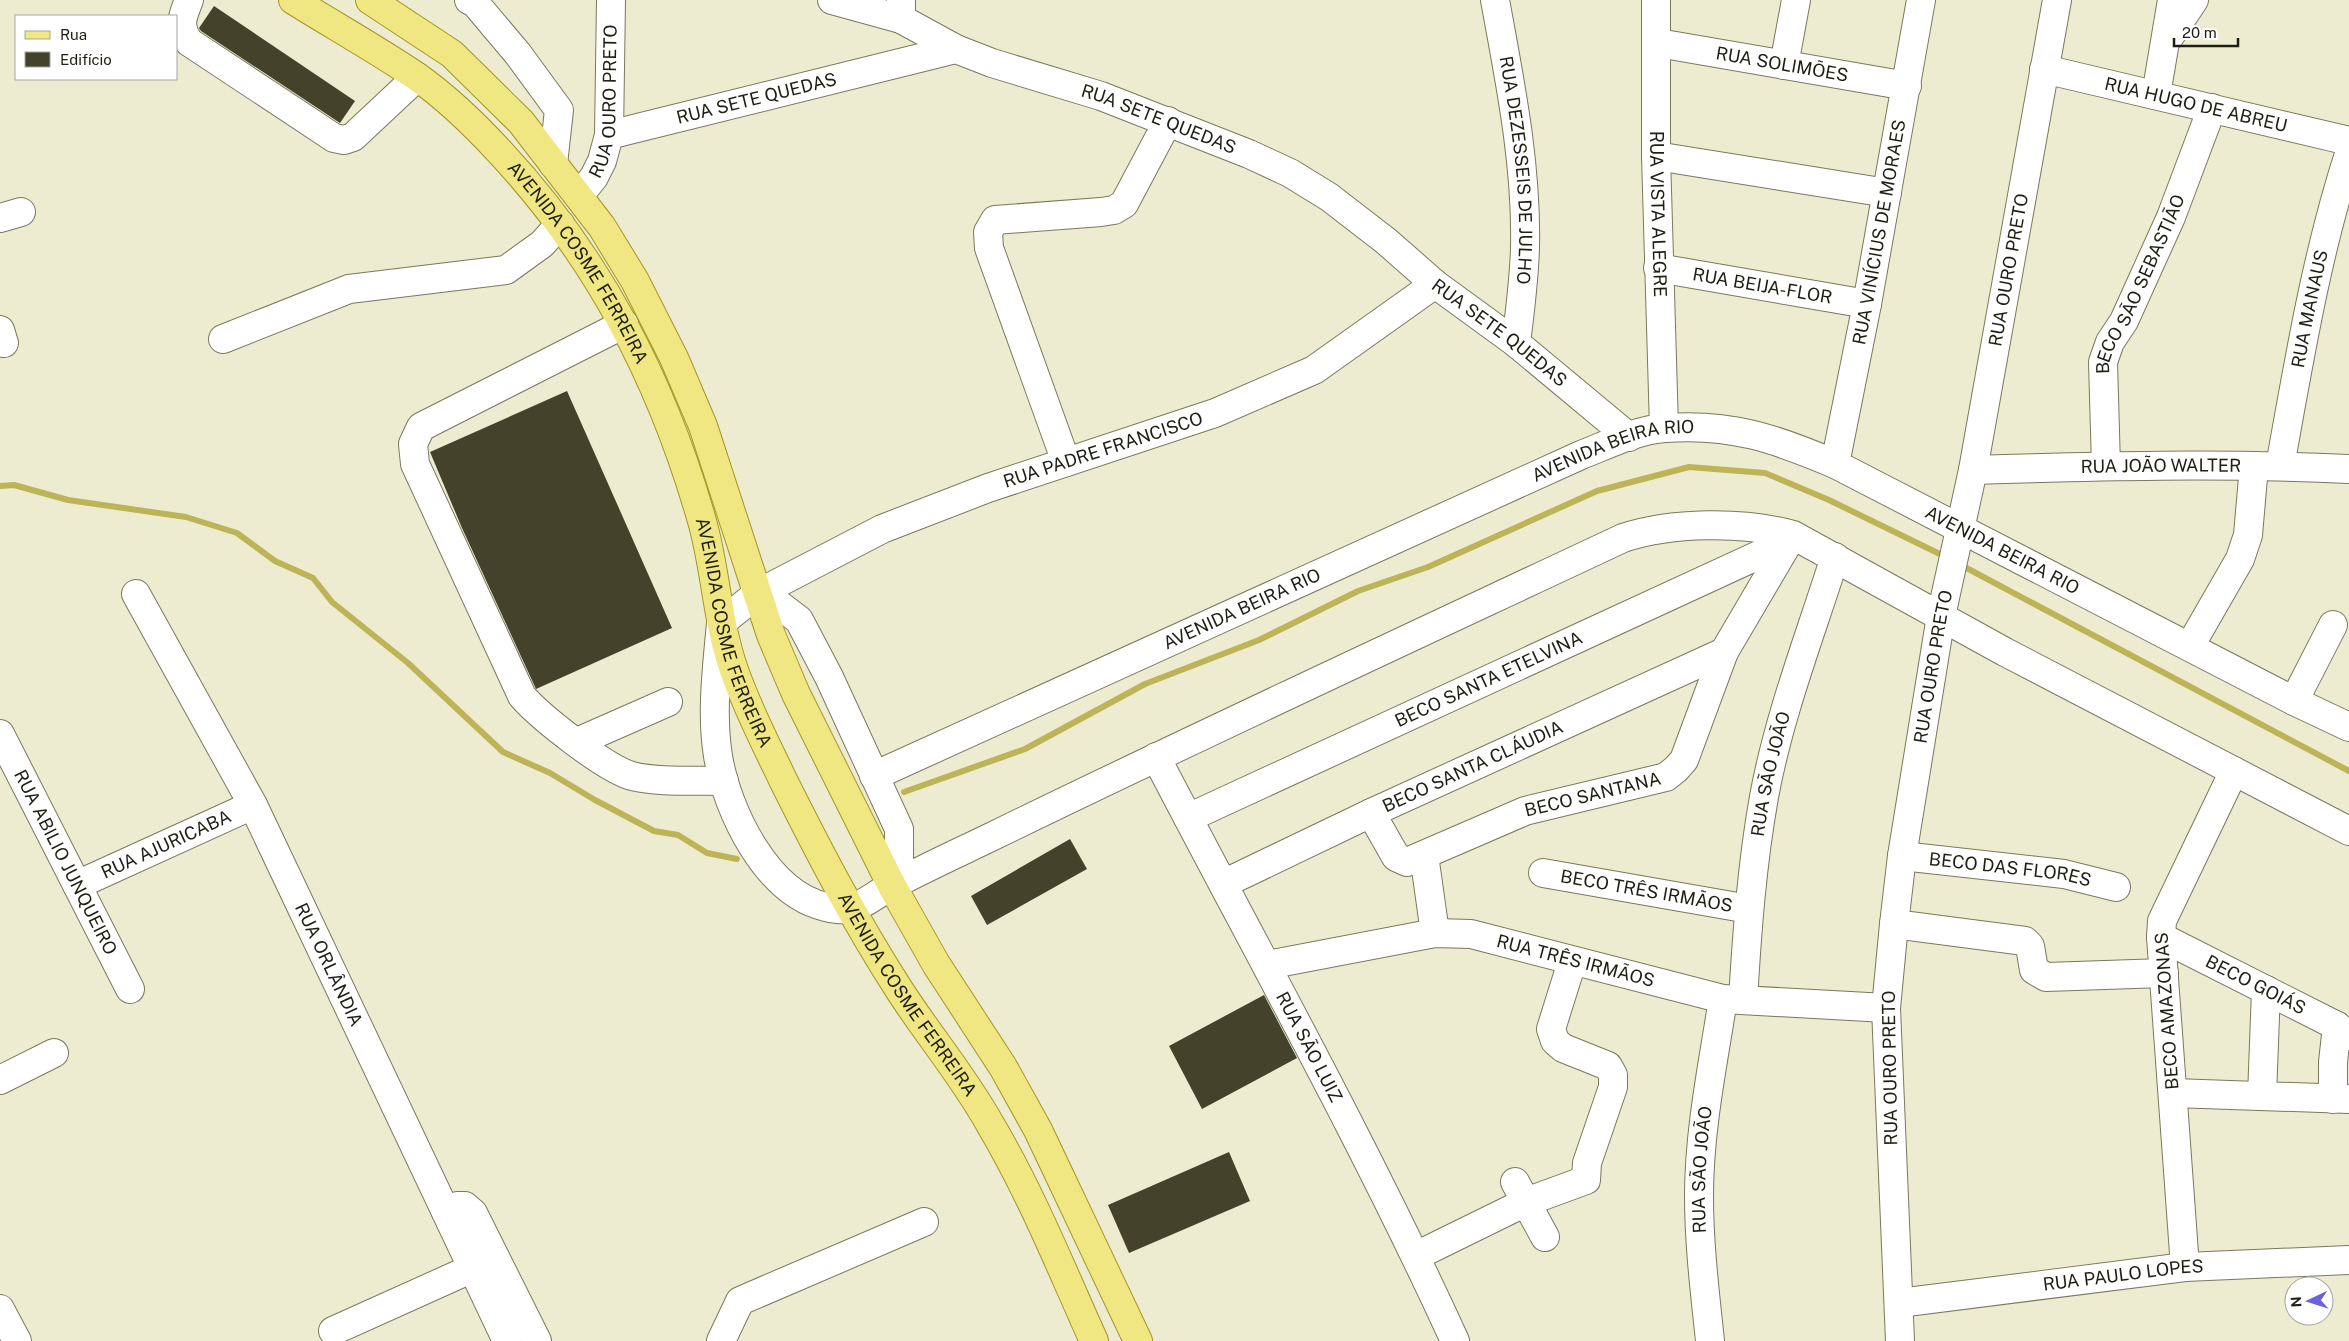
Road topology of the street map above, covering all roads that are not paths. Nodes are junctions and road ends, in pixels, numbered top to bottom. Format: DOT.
graph roads {
  1 [pos="189,0"];
  2 [pos="292,0"];
  3 [pos="370,0"];
  4 [pos="469,0"];
  5 [pos="611,0"];
  6 [pos="832,0"];
  7 [pos="1495,0"];
  8 [pos="1656,0"];
  9 [pos="1796,0"];
  10 [pos="1922,0"];
  11 [pos="2057,0"];
  12 [pos="2172,0"];
  13 [pos="2194,0"];
  14 [pos="901,10"];
  15 [pos="1658,43"];
  16 [pos="2166,44"];
  17 [pos="956,49"];
  18 [pos="1784,65"];
  19 [pos="2044,69"];
  20 [pos="417,77"];
  21 [pos="1907,86"];
  22 [pos="2156,95"];
  23 [pos="2212,108"];
  24 [pos="1168,121"];
  25 [pos="609,135"];
  26 [pos="2349,140"];
  27 [pos="2349,154"];
  28 [pos="1656,156"];
  29 [pos="553,164"];
  30 [pos="1887,193"];
  31 [pos="579,196"];
  32 [pos="560,224"];
  33 [pos="1658,268"];
  34 [pos="1435,284"];
  35 [pos="1867,304"];
  36 [pos="624,324"];
  37 [pos="222,339"];
  38 [pos="1516,343"];
  39 [pos="1664,428"];
  40 [pos="1629,437"];
  41 [pos="1066,462"];
  42 [pos="1835,464"];
  43 [pos="2106,466"];
  44 [pos="2267,466"];
  45 [pos="2349,469"];
  46 [pos="1973,470"];
  47 [pos="1791,538"];
  48 [pos="1958,540"];
  49 [pos="1835,557"];
  50 [pos="136,594"];
  51 [pos="758,594"];
  52 [pos="1943,609"];
  53 [pos="721,623"];
  54 [pos="2333,625"];
  55 [pos="2190,646"];
  56 [pos="1724,652"];
  57 [pos="2294,701"];
  58 [pos="668,702"];
  59 [pos="2349,727"];
  60 [pos="0,734"];
  61 [pos="577,742"];
  62 [pos="1156,757"];
  63 [pos="2234,771"];
  64 [pos="874,776"];
  65 [pos="724,781"];
  66 [pos="253,805"];
  67 [pos="1372,813"];
  68 [pos="1188,818"];
  69 [pos="2349,831"];
  70 [pos="1424,856"];
  71 [pos="1902,856"];
  72 [pos="1543,873"];
  73 [pos="1223,884"];
  74 [pos="78,885"];
  75 [pos="892,886"];
  76 [pos="2116,887"];
  77 [pos="849,909"];
  78 [pos="1749,909"];
  79 [pos="1894,924"];
  80 [pos="1435,934"];
  81 [pos="2161,937"];
  82 [pos="1572,962"];
  83 [pos="1267,965"];
  84 [pos="2164,973"];
  85 [pos="130,989"];
  86 [pos="2266,990"];
  87 [pos="1733,1000"];
  88 [pos="1886,1008"];
  89 [pos="2343,1031"];
  90 [pos="54,1054"];
  91 [pos="0,1080"];
  92 [pos="2172,1093"];
  93 [pos="2262,1096"];
  94 [pos="2341,1099"];
  95 [pos="1520,1192"];
  96 [pos="446,1212"];
  97 [pos="924,1222"];
  98 [pos="1545,1237"];
  99 [pos="1416,1256"];
  100 [pos="2349,1260"];
  101 [pos="2185,1267"];
  102 [pos="473,1268"];
  103 [pos="1899,1303"];
  104 [pos="0,1309"];
  105 [pos="333,1331"];
  106 [pos="17,1341"];
  107 [pos="507,1341"];
  108 [pos="537,1341"];
  109 [pos="721,1341"];
  110 [pos="1094,1341"];
  111 [pos="1138,1341"];
  112 [pos="1455,1341"];
  113 [pos="1710,1341"];
  114 [pos="1900,1341"];
  1 -- 20 [label="street"];
  2 -- 20 [label="main road, AVENIDA COSME FERREIRA"];
  3 -- 29 [label="main road, AVENIDA COSME FERREIRA"];
  4 -- 29 [label="street"];
  5 -- 25 [label="street, RUA OURO PRETO"];
  6 -- 14 [label="street"];
  7 -- 38 [label="street, RUA DEZESSEIS DE JULHO"];
  8 -- 15 [label="street, RUA VISTA ALEGRE"];
  9 -- 18 [label="street"];
  10 -- 21 [label="street, RUA VINÍCIUS DE MORAES"];
  11 -- 19 [label="street, RUA OURO PRETO"];
  12 -- 16 [label="street"];
  13 -- 16 [label="street"];
  14 -- 17 [label="street"];
  15 -- 18 [label="street, RUA SOLIMÕES"];
  15 -- 28 [label="street, RUA VISTA ALEGRE"];
  16 -- 22 [label="street"];
  17 -- 24 [label="street, RUA SETE QUEDAS"];
  17 -- 25 [label="street, RUA SETE QUEDAS"];
  18 -- 21 [label="street, RUA SOLIMÕES"];
  19 -- 22 [label="street, RUA HUGO DE ABREU"];
  19 -- 46 [label="street, RUA OURO PRETO"];
  20 -- 32 [label="main road, AVENIDA COSME FERREIRA"];
  21 -- 30 [label="street, RUA VINÍCIUS DE MORAES"];
  22 -- 23 [label="street, RUA HUGO DE ABREU"];
  23 -- 26 [label="street, RUA HUGO DE ABREU"];
  23 -- 43 [label="street, BECO SÃO SEBASTIÃO"];
  24 -- 34 [label="street, RUA SETE QUEDAS"];
  24 -- 41 [label="street"];
  25 -- 31 [label="street, RUA OURO PRETO"];
  27 -- 44 [label="street, RUA MANAUS"];
  28 -- 30 [label="street"];
  28 -- 33 [label="street, RUA VISTA ALEGRE"];
  29 -- 31 [label="main road, AVENIDA COSME FERREIRA"];
  30 -- 35 [label="street, RUA VINÍCIUS DE MORAES"];
  31 -- 51 [label="main road, AVENIDA COSME FERREIRA"];
  32 -- 36 [label="main road, AVENIDA COSME FERREIRA"];
  32 -- 37 [label="street"];
  33 -- 35 [label="street, RUA BEIJA-FLOR"];
  33 -- 39 [label="street, RUA VISTA ALEGRE"];
  34 -- 38 [label="street, RUA SETE QUEDAS"];
  34 -- 41 [label="street, RUA PADRE FRANCISCO"];
  35 -- 42 [label="street, RUA VINÍCIUS DE MORAES"];
  36 -- 53 [label="main road, AVENIDA COSME FERREIRA"];
  36 -- 61 [label="street"];
  38 -- 40 [label="street, RUA SETE QUEDAS"];
  39 -- 40 [label="street, AVENIDA BEIRA RIO"];
  39 -- 42 [label="street, AVENIDA BEIRA RIO"];
  40 -- 64 [label="street, AVENIDA BEIRA RIO"];
  41 -- 51 [label="street, RUA PADRE FRANCISCO"];
  42 -- 48 [label="street, AVENIDA BEIRA RIO"];
  43 -- 44 [label="street, RUA JOÃO WALTER"];
  43 -- 46 [label="street, RUA JOÃO WALTER"];
  44 -- 45 [label="street, RUA JOÃO WALTER"];
  44 -- 55 [label="street, RUA MANAUS"];
  46 -- 48 [label="street, RUA OURO PRETO"];
  47 -- 49 [label="street"];
  47 -- 56 [label="street, BECO SANTANA"];
  47 -- 62 [label="street"];
  47 -- 68 [label="street, BECO SANTA ETELVINA"];
  48 -- 52 [label="street, RUA OURO PRETO"];
  48 -- 55 [label="street, AVENIDA BEIRA RIO"];
  49 -- 52 [label="street"];
  49 -- 78 [label="street, RUA SÃO JOÃO"];
  50 -- 66 [label="street, RUA ORLÂNDIA"];
  51 -- 53 [label="street, RUA PADRE FRANCISCO"];
  51 -- 64 [label="street"];
  51 -- 75 [label="main road, AVENIDA COSME FERREIRA"];
  52 -- 63 [label="street"];
  52 -- 71 [label="street, RUA OURO PRETO"];
  53 -- 65 [label="street"];
  53 -- 77 [label="main road, AVENIDA COSME FERREIRA"];
  54 -- 57 [label="street"];
  55 -- 57 [label="street, AVENIDA BEIRA RIO"];
  56 -- 67 [label="street, BECO SANTA CLÁUDIA"];
  56 -- 70 [label="street, BECO SANTANA"];
  57 -- 59 [label="street, AVENIDA BEIRA RIO"];
  58 -- 61 [label="street"];
  60 -- 74 [label="street, RUA ABILIO JUNQUEIRO"];
  61 -- 65 [label="street"];
  62 -- 68 [label="street, RUA SÃO LUIZ"];
  62 -- 75 [label="street"];
  63 -- 69 [label="street"];
  63 -- 81 [label="street, BECO AMAZONAS"];
  64 -- 75 [label="street"];
  65 -- 77 [label="street"];
  66 -- 74 [label="street, RUA AJURICABA"];
  66 -- 96 [label="street, RUA ORLÂNDIA"];
  67 -- 70 [label="street, BECO SANTANA"];
  67 -- 73 [label="street, BECO SANTA CLÁUDIA"];
  68 -- 73 [label="street, RUA SÃO LUIZ"];
  70 -- 80 [label="street"];
  71 -- 76 [label="street, BECO DAS FLORES"];
  71 -- 79 [label="street, RUA OURO PRETO"];
  72 -- 78 [label="street, BECO TRÊS IRMÃOS"];
  73 -- 83 [label="street, RUA SÃO LUIZ"];
  74 -- 85 [label="street, RUA ABILIO JUNQUEIRO"];
  75 -- 77 [label="street"];
  75 -- 111 [label="main road, AVENIDA COSME FERREIRA"];
  77 -- 110 [label="main road, AVENIDA COSME FERREIRA"];
  78 -- 87 [label="street, RUA SÃO JOÃO"];
  79 -- 84 [label="street"];
  79 -- 88 [label="street, RUA OURO PRETO"];
  80 -- 82 [label="street, RUA TRÊS IRMÃOS"];
  80 -- 83 [label="street, RUA TRÊS IRMÃOS"];
  81 -- 84 [label="street, BECO AMAZONAS"];
  81 -- 86 [label="street, BECO GOIÁS"];
  82 -- 87 [label="street, RUA TRÊS IRMÃOS"];
  82 -- 95 [label="street"];
  83 -- 99 [label="street, RUA SÃO LUIZ"];
  84 -- 92 [label="street, BECO AMAZONAS"];
  86 -- 89 [label="street, BECO GOIÁS"];
  86 -- 93 [label="street"];
  87 -- 88 [label="street, RUA TRÊS IRMÃOS"];
  87 -- 113 [label="street, RUA SÃO JOÃO"];
  88 -- 103 [label="street, RUA OURO PRETO"];
  89 -- 94 [label="street"];
  90 -- 91 [label="street"];
  92 -- 93 [label="street"];
  92 -- 101 [label="street, BECO AMAZONAS"];
  93 -- 94 [label="street"];
  95 -- 98 [label="street"];
  95 -- 99 [label="street"];
  96 -- 102 [label="street, RUA ORLÂNDIA"];
  96 -- 108 [label="street"];
  97 -- 109 [label="street"];
  99 -- 112 [label="street, RUA SÃO LUIZ"];
  100 -- 101 [label="street, RUA PAULO LOPES"];
  101 -- 103 [label="street, RUA PAULO LOPES"];
  102 -- 105 [label="street"];
  102 -- 107 [label="street, RUA ORLÂNDIA"];
  103 -- 114 [label="street, RUA OURO PRETO"];
  104 -- 106 [label="street"];
}
